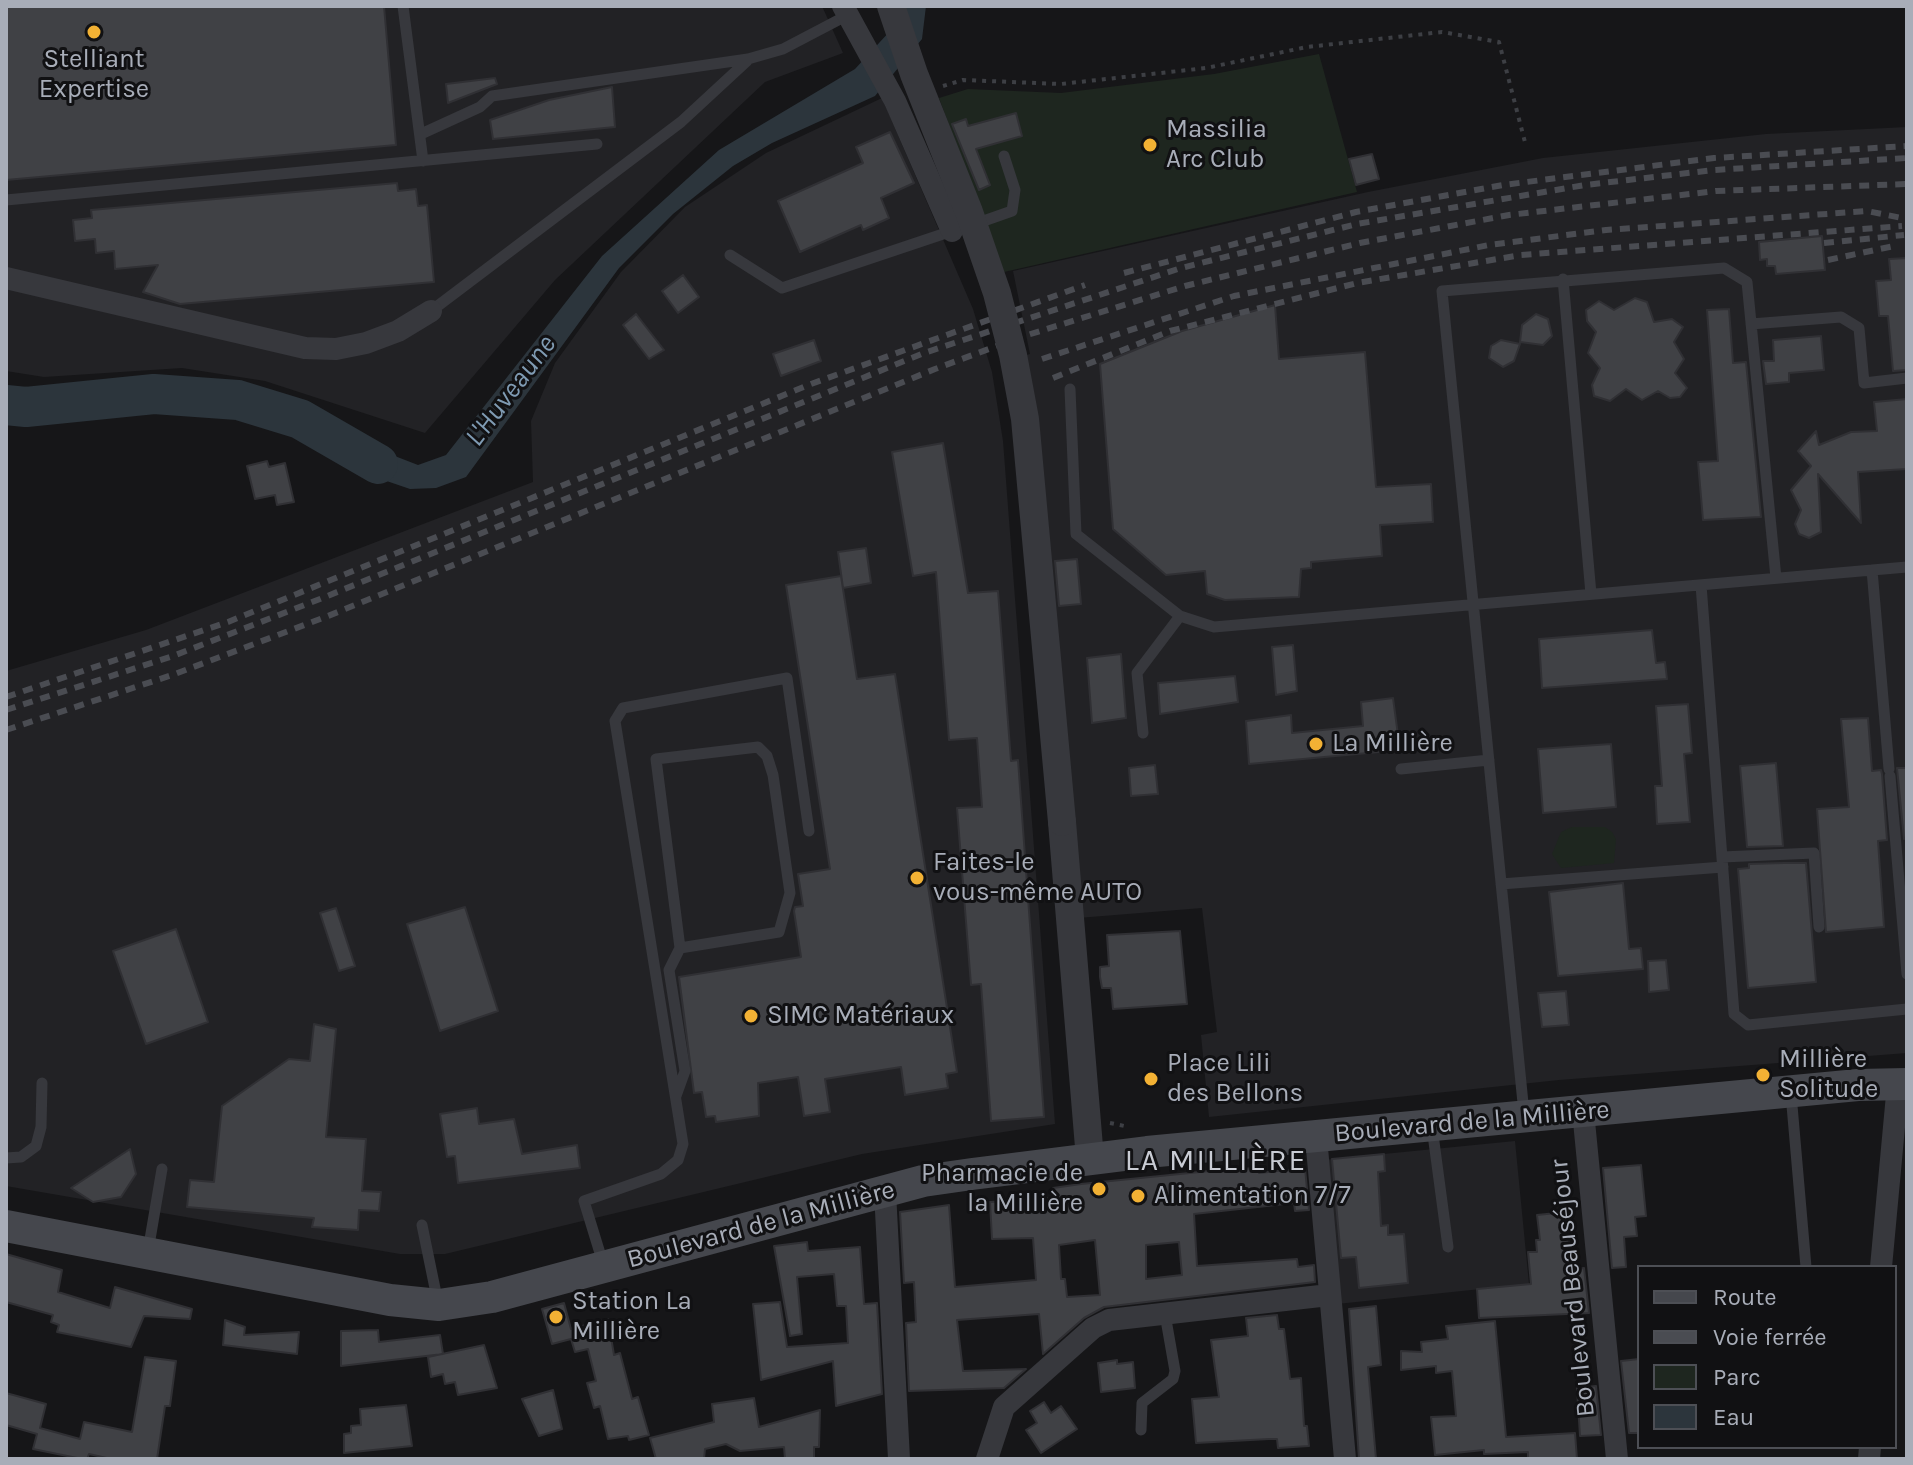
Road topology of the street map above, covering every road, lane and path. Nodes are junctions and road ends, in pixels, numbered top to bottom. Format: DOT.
graph roads {
  1 [pos="403,6"];
  2 [pos="891,6"];
  3 [pos="844,11"];
  4 [pos="748,59"];
  5 [pos="963,80"];
  6 [pos="421,134"];
  7 [pos="597,144"];
  8 [pos="1526,146"];
  9 [pos="1004,156"];
  10 [pos="423,161"];
  11 [pos="6,200"];
  12 [pos="952,231"];
  13 [pos="730,255"];
  14 [pos="6,278"];
  15 [pos="1563,279"];
  16 [pos="431,311"];
  17 [pos="1751,324"];
  18 [pos="1907,378"];
  19 [pos="1070,389"];
  20 [pos="1907,567"];
  21 [pos="1872,570"];
  22 [pos="1776,578"];
  23 [pos="1701,585"];
  24 [pos="1591,594"];
  25 [pos="1473,604"];
  26 [pos="1180,616"];
  27 [pos="1143,733"];
  28 [pos="1489,760"];
  29 [pos="1401,769"];
  30 [pos="809,831"];
  31 [pos="1722,862"];
  32 [pos="1501,884"];
  33 [pos="1819,927"];
  34 [pos="680,948"];
  35 [pos="1907,974"];
  36 [pos="1907,1009"];
  37 [pos="42,1083"];
  38 [pos="1903,1084"];
  39 [pos="1791,1093"];
  40 [pos="675,1097"];
  41 [pos="1583,1111"];
  42 [pos="1525,1118"];
  43 [pos="1432,1127"];
  44 [pos="1316,1137"];
  45 [pos="1900,1149"];
  46 [pos="6,1158"];
  47 [pos="1090,1159"];
  48 [pos="162,1169"];
  49 [pos="885,1192"];
  50 [pos="422,1225"];
  51 [pos="6,1226"];
  52 [pos="1448,1247"];
  53 [pos="147,1252"];
  54 [pos="1806,1265"];
  55 [pos="1881,1265"];
  56 [pos="605,1267"];
  57 [pos="1329,1295"];
  58 [pos="439,1305"];
  59 [pos="1165,1314"];
  60 [pos="1141,1430"];
  61 [pos="899,1459"];
  62 [pos="987,1459"];
  63 [pos="1345,1459"];
  64 [pos="1617,1459"];
  1 -- 6 [label="lane"];
  2 -- 47 [label="street, bridge"];
  3 -- 4 [label="lane"];
  3 -- 12 [label="street"];
  4 -- 6 [label="lane"];
  4 -- 16 [label="lane"];
  5 -- 8 [label="path"];
  6 -- 10 [label="lane"];
  7 -- 10 [label="lane"];
  9 -- 12 [label="lane"];
  10 -- 11 [label="lane"];
  12 -- 13 [label="lane"];
  14 -- 16 [label="street"];
  15 -- 17 [label="lane"];
  15 -- 24 [label="lane"];
  15 -- 25 [label="lane"];
  17 -- 18 [label="lane"];
  17 -- 22 [label="lane"];
  19 -- 26 [label="lane"];
  20 -- 21 [label="lane"];
  21 -- 22 [label="lane"];
  21 -- 35 [label="lane"];
  22 -- 23 [label="lane"];
  23 -- 24 [label="lane"];
  23 -- 31 [label="lane"];
  24 -- 25 [label="lane"];
  25 -- 26 [label="lane"];
  25 -- 28 [label="lane"];
  26 -- 27 [label="lane"];
  28 -- 29 [label="lane"];
  28 -- 32 [label="lane"];
  30 -- 40 [label="lane"];
  31 -- 32 [label="lane"];
  31 -- 33 [label="lane"];
  31 -- 36 [label="lane"];
  32 -- 42 [label="lane"];
  34 -- 34 [label="lane"];
  34 -- 40 [label="lane"];
  37 -- 46 [label="lane"];
  38 -- 39 [label="main road, Boulevard de la Millière"];
  38 -- 45 [label="street"];
  39 -- 41 [label="main road, Boulevard de la Millière"];
  39 -- 54 [label="lane"];
  40 -- 56 [label="lane"];
  41 -- 42 [label="main road, Boulevard de la Millière"];
  41 -- 64 [label="street, Boulevard Beauséjour"];
  42 -- 43 [label="main road, Boulevard de la Millière"];
  43 -- 44 [label="main road, Boulevard de la Millière"];
  43 -- 52 [label="lane"];
  44 -- 47 [label="main road, Boulevard de la Millière"];
  44 -- 57 [label="street"];
  45 -- 55 [label="street"];
  47 -- 49 [label="main road, Boulevard de la Millière"];
  48 -- 53 [label="lane"];
  49 -- 56 [label="main road, Boulevard de la Millière"];
  49 -- 61 [label="street"];
  50 -- 58 [label="lane"];
  51 -- 53 [label="main road, Boulevard de la Millière"];
  53 -- 58 [label="main road, Boulevard de la Millière"];
  56 -- 58 [label="main road, Boulevard de la Millière"];
  57 -- 59 [label="street"];
  57 -- 63 [label="street"];
  59 -- 60 [label="lane"];
  59 -- 62 [label="street"];
}
